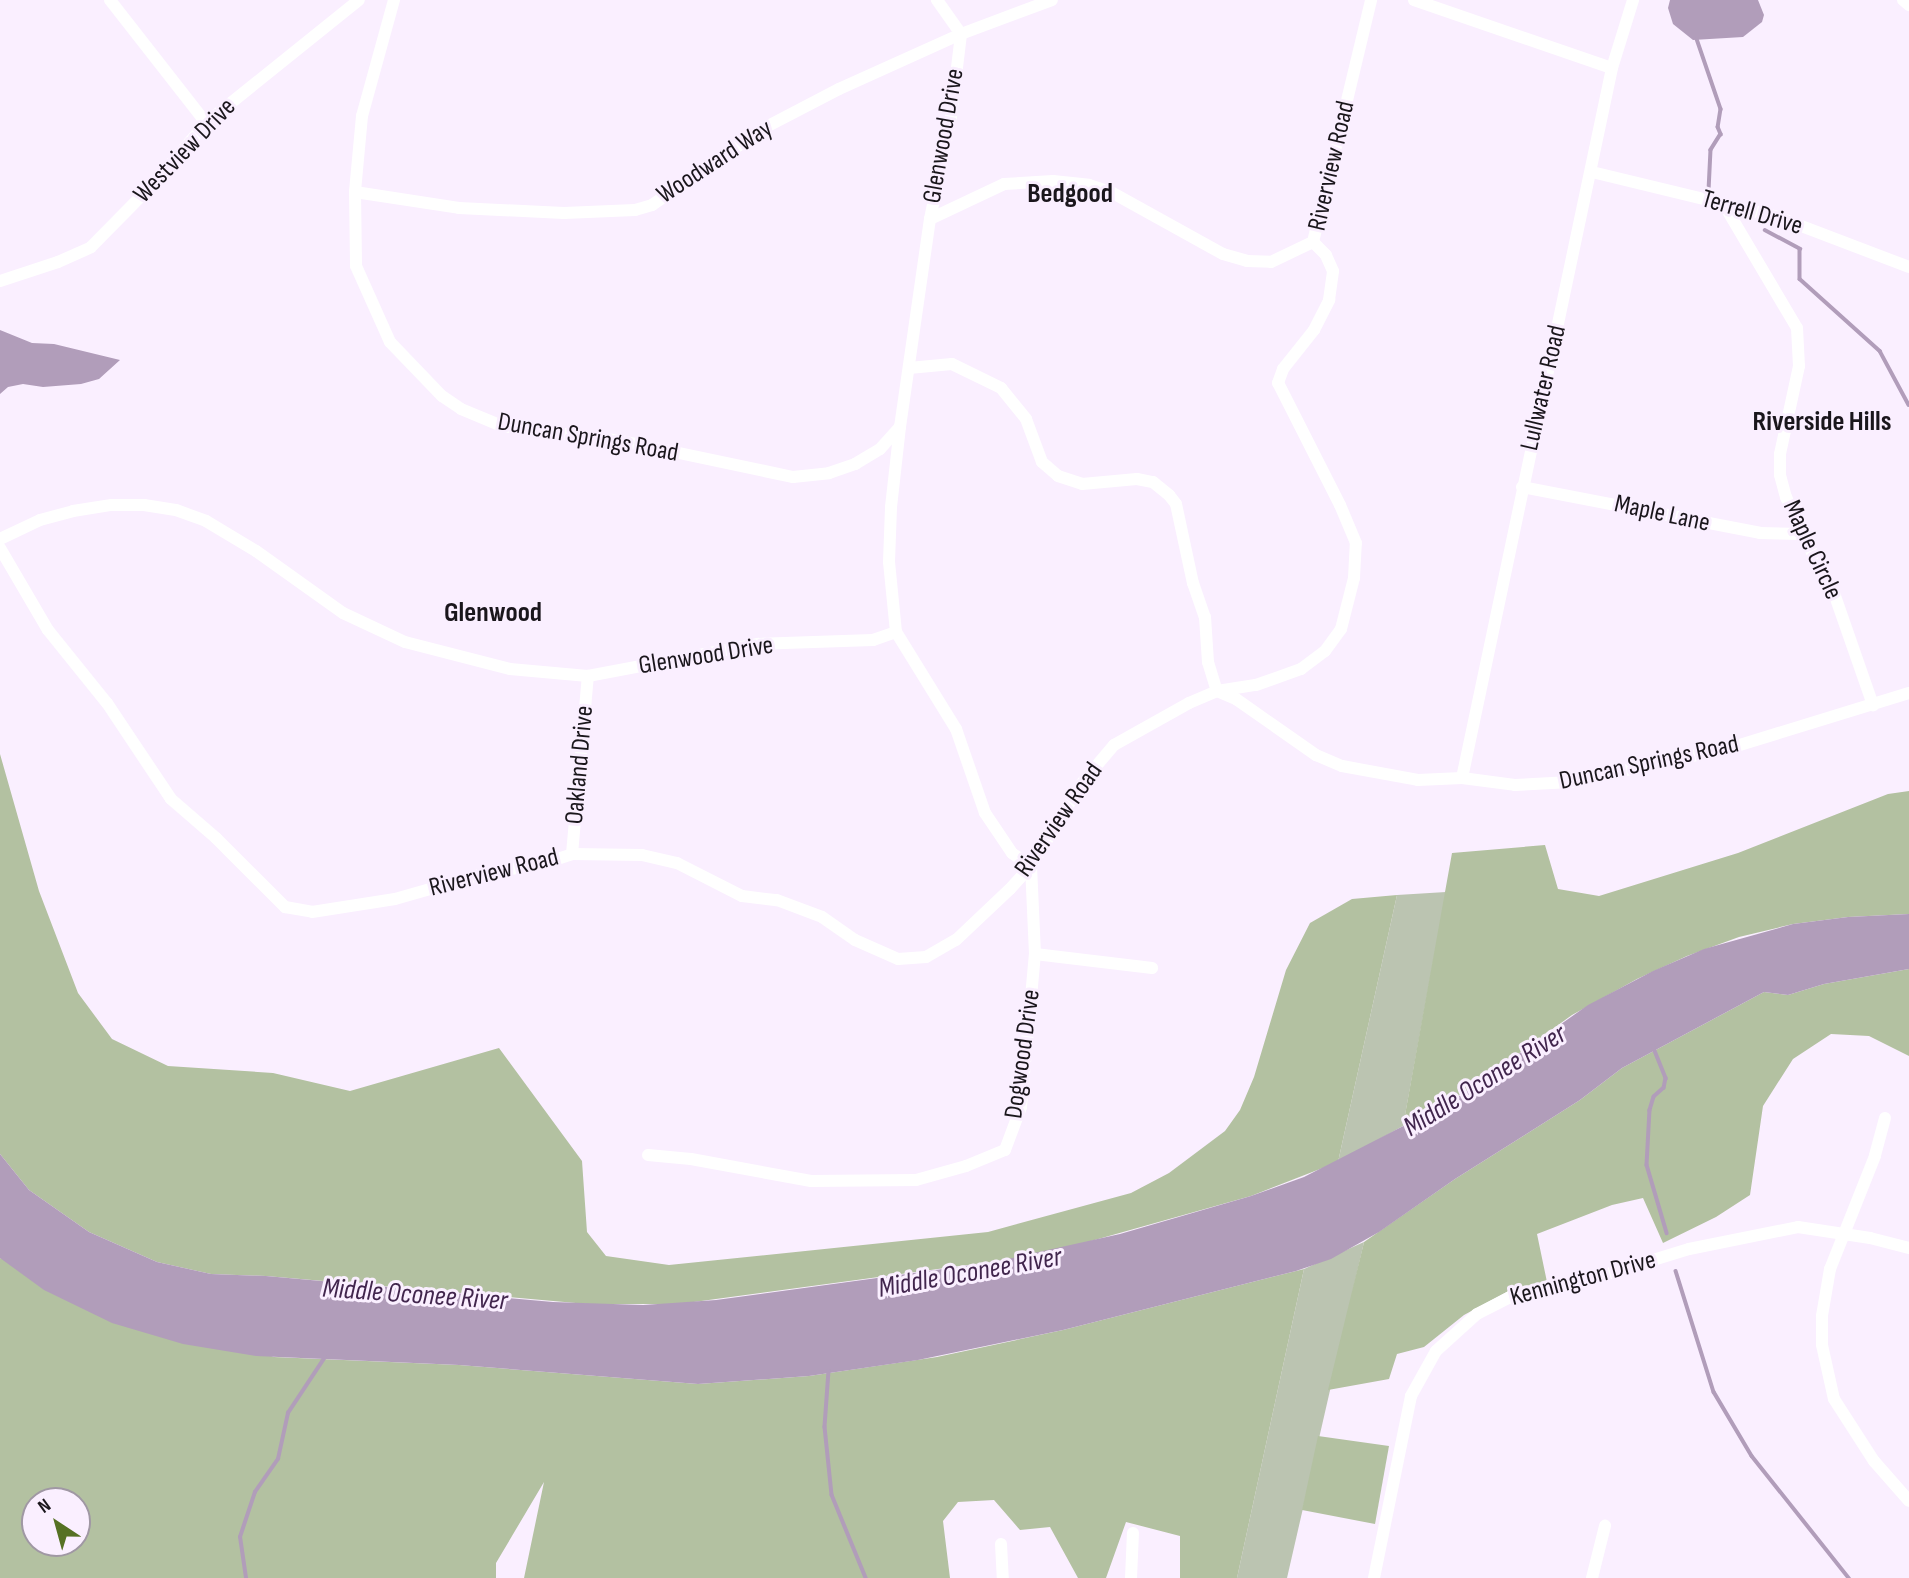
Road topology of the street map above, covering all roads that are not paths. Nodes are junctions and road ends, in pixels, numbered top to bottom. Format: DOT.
graph roads {
  1 [pos="110,0"];
  2 [pos="359,0"];
  3 [pos="394,0"];
  4 [pos="937,0"];
  5 [pos="1052,0"];
  6 [pos="1371,0"];
  7 [pos="1413,0"];
  8 [pos="1633,0"];
  9 [pos="1903,0"];
  10 [pos="1909,5"];
  11 [pos="961,34"];
  12 [pos="1612,68"];
  13 [pos="206,123"];
  14 [pos="1592,172"];
  15 [pos="355,192"];
  16 [pos="1723,203"];
  17 [pos="930,219"];
  18 [pos="1313,242"];
  19 [pos="1909,267"];
  20 [pos="0,281"];
  21 [pos="909,368"];
  22 [pos="900,427"];
  23 [pos="1522,487"];
  24 [pos="1802,534"];
  25 [pos="0,539"];
  26 [pos="0,548"];
  27 [pos="896,632"];
  28 [pos="587,676"];
  29 [pos="1217,691"];
  30 [pos="1909,693"];
  31 [pos="1873,705"];
  32 [pos="1462,778"];
  33 [pos="572,854"];
  34 [pos="1031,866"];
  35 [pos="1035,954"];
  36 [pos="1152,968"];
  37 [pos="1885,1118"];
  38 [pos="648,1155"];
  39 [pos="1843,1235"];
  40 [pos="1909,1248"];
  41 [pos="1909,1501"];
  42 [pos="1605,1527"];
  43 [pos="1133,1533"];
  44 [pos="1001,1544"];
  45 [pos="1003,1578"];
  46 [pos="1132,1578"];
  47 [pos="1374,1578"];
  48 [pos="1592,1578"];
  1 -- 13 [label="street"];
  2 -- 13 [label="street, Westview Drive"];
  3 -- 15 [label="street, Duncan Springs Road"];
  4 -- 11 [label="street, Glenwood Drive"];
  5 -- 11 [label="street, Woodward Way"];
  6 -- 18 [label="street, Riverview Road"];
  7 -- 12 [label="street"];
  8 -- 12 [label="street, Lullwater Road"];
  9 -- 10 [label="street"];
  11 -- 15 [label="street, Woodward Way"];
  11 -- 17 [label="street, Glenwood Drive"];
  12 -- 14 [label="street, Lullwater Road"];
  13 -- 20 [label="street, Westview Drive"];
  14 -- 16 [label="street, Terrell Drive"];
  14 -- 23 [label="street, Lullwater Road"];
  15 -- 22 [label="street, Duncan Springs Road"];
  16 -- 19 [label="street, Terrell Drive"];
  16 -- 24 [label="street, Maple Circle"];
  17 -- 18 [label="street"];
  17 -- 21 [label="street, Glenwood Drive"];
  18 -- 29 [label="street, Riverview Road"];
  21 -- 22 [label="street, Glenwood Drive"];
  21 -- 29 [label="street"];
  22 -- 27 [label="street, Glenwood Drive"];
  23 -- 24 [label="street, Maple Lane"];
  23 -- 32 [label="street, Lullwater Road"];
  24 -- 31 [label="street, Maple Circle"];
  25 -- 28 [label="street, Glenwood Drive"];
  26 -- 33 [label="street, Riverview Road"];
  27 -- 28 [label="street, Glenwood Drive"];
  27 -- 34 [label="street"];
  28 -- 33 [label="street, Oakland Drive"];
  29 -- 32 [label="street, Duncan Springs Road"];
  29 -- 34 [label="street, Riverview Road"];
  30 -- 31 [label="street, Duncan Springs Road"];
  31 -- 32 [label="street, Duncan Springs Road"];
  33 -- 34 [label="street, Riverview Road"];
  34 -- 35 [label="street, Dogwood Drive"];
  35 -- 36 [label="street"];
  35 -- 38 [label="street, Dogwood Drive"];
  37 -- 39 [label="street"];
  39 -- 40 [label="street, Kennington Drive"];
  39 -- 41 [label="street"];
  39 -- 47 [label="street, Kennington Drive"];
  42 -- 48 [label="street"];
  43 -- 46 [label="street"];
  44 -- 45 [label="street"];
}
